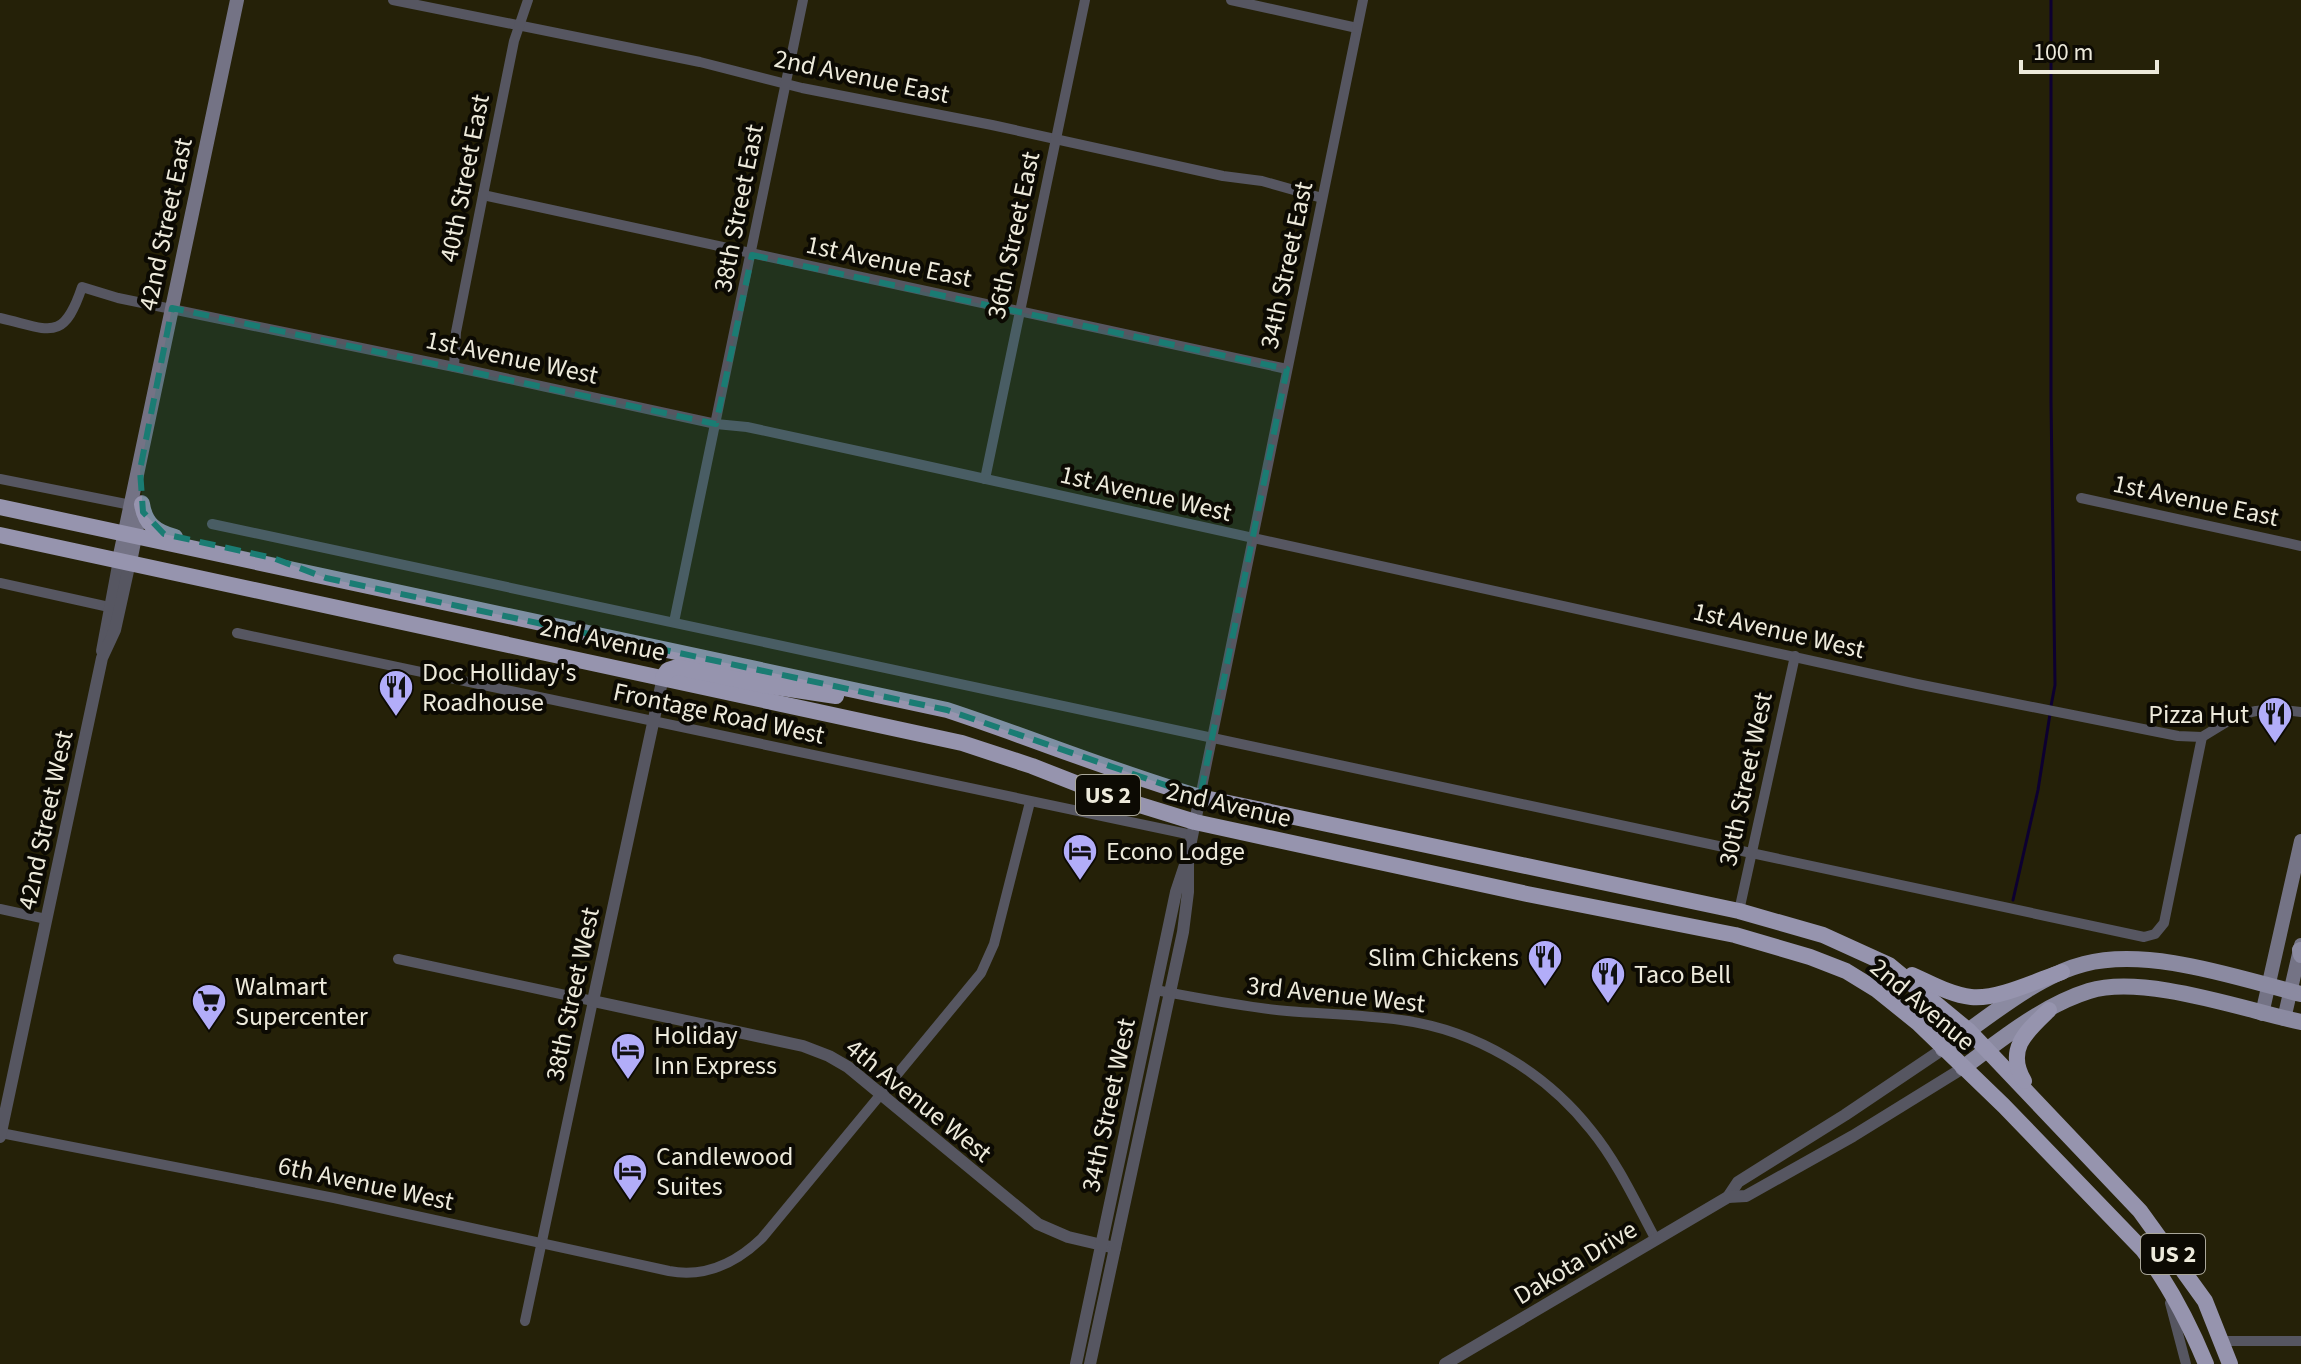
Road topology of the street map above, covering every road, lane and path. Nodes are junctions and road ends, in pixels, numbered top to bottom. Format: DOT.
graph roads {
  1 [pos="237,0"];
  2 [pos="393,0"];
  3 [pos="528,0"];
  4 [pos="803,0"];
  5 [pos="1085,0"];
  6 [pos="1231,0"];
  7 [pos="1363,0"];
  8 [pos="520,26"];
  9 [pos="1357,28"];
  10 [pos="786,84"];
  11 [pos="1056,139"];
  12 [pos="483,195"];
  13 [pos="1322,198"];
  14 [pos="752,255"];
  15 [pos="172,308"];
  16 [pos="1020,311"];
  17 [pos="0,318"];
  18 [pos="454,367"];
  19 [pos="1287,369"];
  20 [pos="716,424"];
  21 [pos="0,479"];
  22 [pos="985,479"];
  23 [pos="2081,498"];
  24 [pos="136,505"];
  25 [pos="0,507"];
  26 [pos="212,524"];
  27 [pos="0,535"];
  28 [pos="130,535"];
  29 [pos="1255,539"];
  30 [pos="2301,546"];
  31 [pos="125,561"];
  32 [pos="326,578"];
  33 [pos="0,583"];
  34 [pos="109,607"];
  35 [pos="674,622"];
  36 [pos="237,633"];
  37 [pos="1795,656"];
  38 [pos="102,658"];
  39 [pos="663,677"];
  40 [pos="2301,712"];
  41 [pos="653,722"];
  42 [pos="991,725"];
  43 [pos="2202,737"];
  44 [pos="1212,738"];
  45 [pos="1200,797"];
  46 [pos="1030,802"];
  47 [pos="1193,828"];
  48 [pos="2301,841"];
  49 [pos="1751,853"];
  50 [pos="1188,856"];
  51 [pos="2298,861"];
  52 [pos="0,909"];
  53 [pos="1739,911"];
  54 [pos="46,919"];
  55 [pos="2301,950"];
  56 [pos="398,959"];
  57 [pos="1889,965"];
  58 [pos="2062,972"];
  59 [pos="2268,986"];
  60 [pos="1155,990"];
  61 [pos="1170,993"];
  62 [pos="2296,993"];
  63 [pos="593,1001"];
  64 [pos="2049,1010"];
  65 [pos="2262,1014"];
  66 [pos="2293,1020"];
  67 [pos="1969,1031"];
  68 [pos="1943,1049"];
  69 [pos="1987,1049"];
  70 [pos="1963,1068"];
  71 [pos="881,1095"];
  72 [pos="2042,1104"];
  73 [pos="0,1135"];
  74 [pos="1728,1197"];
  75 [pos="1656,1240"];
  76 [pos="541,1243"];
  77 [pos="1101,1245"];
  78 [pos="1115,1248"];
  79 [pos="2161,1274"];
  80 [pos="525,1321"];
  81 [pos="2222,1341"];
  82 [pos="2301,1341"];
  83 [pos="1076,1364"];
  84 [pos="1090,1364"];
  85 [pos="1445,1364"];
  86 [pos="2186,1364"];
  87 [pos="2206,1364"];
  88 [pos="2230,1364"];
  1 -- 15 [label="main road, 42nd Street East"];
  2 -- 8 [label="street, 2nd Avenue East"];
  3 -- 8 [label="street, 40th Street East"];
  4 -- 10 [label="street, 38th Street East"];
  5 -- 11 [label="street, 36th Street East"];
  6 -- 9 [label="street"];
  7 -- 9 [label="street, 34th Street East"];
  8 -- 10 [label="street, 2nd Avenue East"];
  8 -- 12 [label="street, 40th Street East"];
  9 -- 13 [label="street, 34th Street East"];
  10 -- 11 [label="street, 2nd Avenue East"];
  10 -- 14 [label="street, 38th Street East"];
  11 -- 13 [label="street, 2nd Avenue East"];
  11 -- 16 [label="street, 36th Street East"];
  12 -- 14 [label="street, 1st Avenue East"];
  12 -- 18 [label="street, 40th Street East"];
  13 -- 19 [label="street, 34th Street East"];
  14 -- 16 [label="street, 1st Avenue East"];
  14 -- 20 [label="street, 38th Street East"];
  15 -- 17 [label="street, 1st Avenue West"];
  15 -- 18 [label="street, 1st Avenue West"];
  15 -- 24 [label="main road, 42nd Street East"];
  16 -- 19 [label="street, 1st Avenue East"];
  16 -- 22 [label="street, 36th Street East"];
  18 -- 20 [label="street, 1st Avenue West"];
  19 -- 29 [label="street, 34th Street East"];
  20 -- 22 [label="street, 1st Avenue West"];
  20 -- 35 [label="street"];
  21 -- 24 [label="street"];
  22 -- 29 [label="street, 1st Avenue West"];
  23 -- 30 [label="street, 1st Avenue East"];
  24 -- 28 [label="main road, 42nd Street East"];
  24 -- 32 [label="highway"];
  25 -- 28 [label="highway, 2nd Avenue / US 2"];
  26 -- 35 [label="street"];
  27 -- 31 [label="highway, 2nd Avenue / US 2"];
  28 -- 31 [label="main road, 42nd Street East"];
  28 -- 32 [label="highway, 2nd Avenue / US 2"];
  29 -- 37 [label="street, 1st Avenue West"];
  29 -- 44 [label="street, 34th Street West"];
  31 -- 34 [label="street"];
  31 -- 38 [label="street, 42nd Street West"];
  31 -- 39 [label="highway, 2nd Avenue / US 2"];
  32 -- 42 [label="highway, 2nd Avenue / US 2"];
  33 -- 34 [label="street"];
  34 -- 38 [label="street"];
  35 -- 44 [label="street"];
  36 -- 41 [label="street, Frontage Road West"];
  37 -- 43 [label="street, 1st Avenue West"];
  37 -- 49 [label="street, 30th Street West"];
  38 -- 54 [label="street, 42nd Street West"];
  39 -- 41 [label="street, 38th Street West"];
  39 -- 42 [label="highway"];
  39 -- 47 [label="highway, 2nd Avenue / US 2"];
  40 -- 43 [label="street"];
  41 -- 46 [label="street, Frontage Road West"];
  41 -- 63 [label="street, 38th Street West"];
  42 -- 45 [label="highway, 2nd Avenue / US 2"];
  43 -- 49 [label="street"];
  44 -- 45 [label="street, 34th Street West"];
  44 -- 49 [label="street"];
  45 -- 47 [label="street, 34th Street West"];
  45 -- 53 [label="highway, 2nd Avenue / US 2"];
  46 -- 47 [label="street, Frontage Road West"];
  46 -- 71 [label="street"];
  47 -- 50 [label="street, 34th Street West"];
  47 -- 68 [label="highway, 2nd Avenue / US 2"];
  48 -- 51 [label="main road"];
  49 -- 53 [label="street, 30th Street West"];
  50 -- 60 [label="street, 34th Street West"];
  50 -- 61 [label="street, 34th Street West"];
  51 -- 59 [label="main road"];
  52 -- 54 [label="street"];
  53 -- 57 [label="highway, 2nd Avenue / US 2"];
  54 -- 73 [label="street, 42nd Street West"];
  55 -- 62 [label="main road"];
  56 -- 63 [label="street, 4th Avenue West"];
  57 -- 58 [label="highway"];
  57 -- 67 [label="highway, 2nd Avenue / US 2"];
  58 -- 59 [label="main road"];
  58 -- 67 [label="main road"];
  59 -- 62 [label="main road"];
  59 -- 65 [label="main road"];
  60 -- 61 [label="street, 3rd Avenue West"];
  60 -- 77 [label="street, 34th Street West"];
  61 -- 75 [label="street, 3rd Avenue West"];
  61 -- 78 [label="street, 34th Street West"];
  62 -- 66 [label="main road"];
  63 -- 71 [label="street, 4th Avenue West"];
  63 -- 76 [label="street, 38th Street West"];
  64 -- 65 [label="main road"];
  64 -- 69 [label="main road"];
  64 -- 72 [label="highway"];
  65 -- 66 [label="main road"];
  67 -- 68 [label="main road"];
  67 -- 69 [label="highway, 2nd Avenue / US 2"];
  68 -- 70 [label="highway, 2nd Avenue / US 2"];
  68 -- 74 [label="street, Dakota Drive"];
  69 -- 70 [label="main road"];
  69 -- 72 [label="highway, 2nd Avenue / US 2"];
  70 -- 74 [label="street, Dakota Drive"];
  70 -- 79 [label="highway, 2nd Avenue / US 2"];
  71 -- 76 [label="street, 6th Avenue West"];
  71 -- 77 [label="street, 4th Avenue West"];
  72 -- 81 [label="highway, 2nd Avenue / US 2"];
  73 -- 76 [label="street, 6th Avenue West"];
  74 -- 75 [label="street, Dakota Drive"];
  75 -- 85 [label="street, Dakota Drive"];
  76 -- 80 [label="street, 38th Street West"];
  77 -- 78 [label="street, 4th Avenue West"];
  77 -- 83 [label="street, 34th Street West"];
  78 -- 84 [label="street, 34th Street West"];
  79 -- 86 [label="street"];
  79 -- 87 [label="highway, US 2"];
  81 -- 82 [label="street"];
  81 -- 88 [label="highway, US 2"];
}
